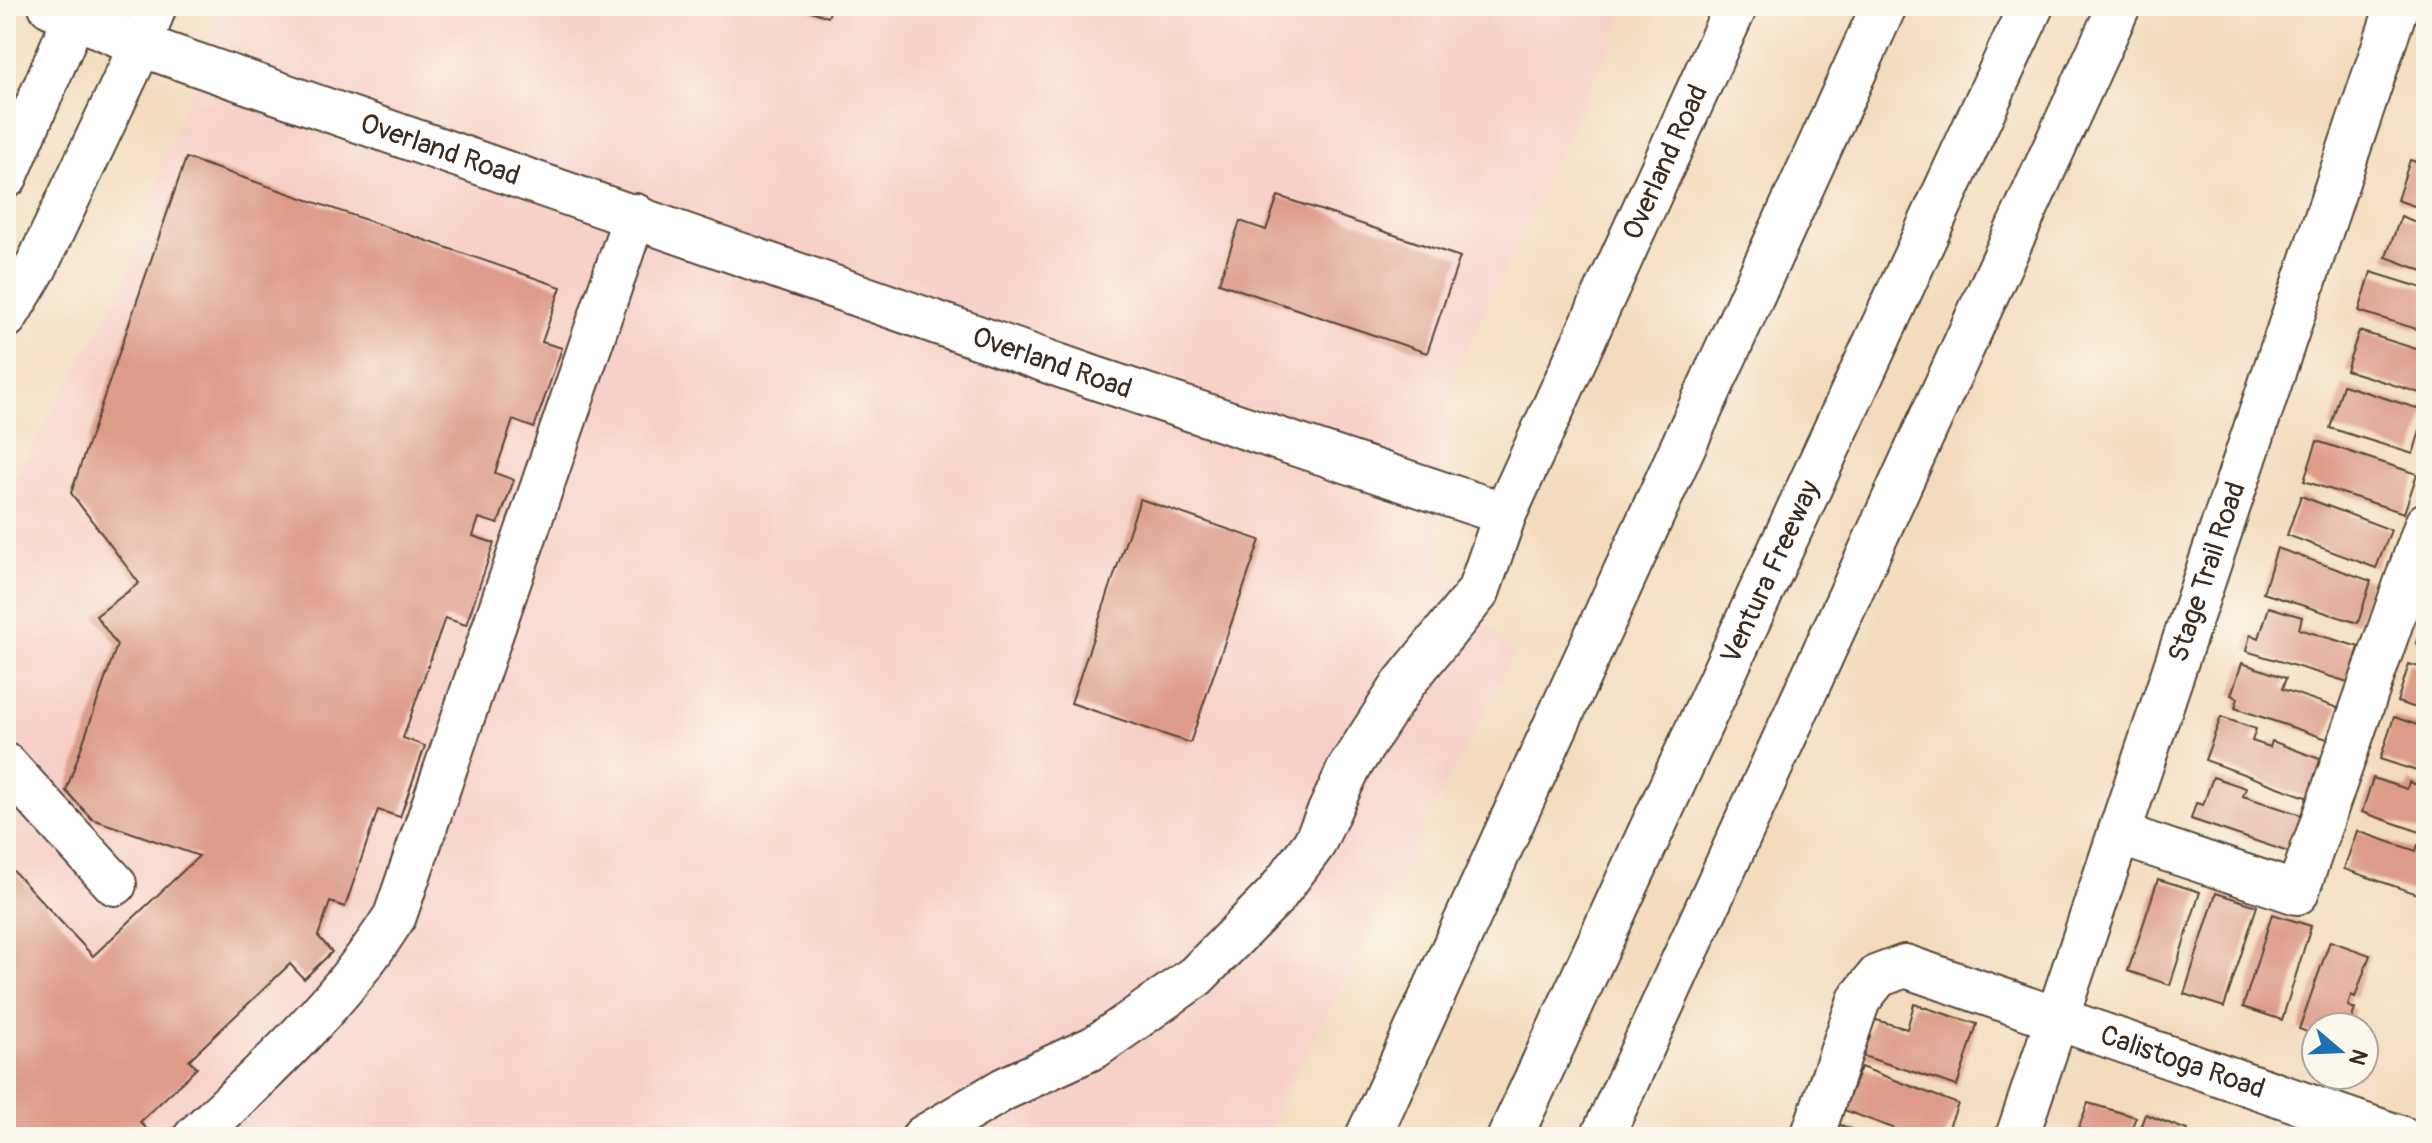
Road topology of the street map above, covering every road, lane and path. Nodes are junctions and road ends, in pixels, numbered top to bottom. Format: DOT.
graph roads {
  1 [pos="155,6"];
  2 [pos="1736,6"];
  3 [pos="1884,6"];
  4 [pos="2031,6"];
  5 [pos="2119,6"];
  6 [pos="2397,6"];
  7 [pos="68,9"];
  8 [pos="141,45"];
  9 [pos="6,177"];
  10 [pos="635,215"];
  11 [pos="6,317"];
  12 [pos="1505,514"];
  13 [pos="2426,524"];
  14 [pos="6,765"];
  15 [pos="2119,834"];
  16 [pos="115,884"];
  17 [pos="2057,1020"];
  18 [pos="195,1137"];
  19 [pos="923,1137"];
  20 [pos="1368,1137"];
  21 [pos="1510,1137"];
  22 [pos="1602,1137"];
  23 [pos="1812,1137"];
  24 [pos="2017,1137"];
  25 [pos="2400,1137"];
  1 -- 8 [label="street"];
  2 -- 12 [label="street, Overland Road"];
  3 -- 20 [label="highway"];
  4 -- 21 [label="highway, Ventura Freeway"];
  5 -- 22 [label="street"];
  6 -- 15 [label="street, Stage Trail Road"];
  7 -- 8 [label="street, Overland Road"];
  7 -- 9 [label="street"];
  8 -- 10 [label="street, Overland Road"];
  8 -- 11 [label="street"];
  10 -- 12 [label="street, Overland Road"];
  10 -- 18 [label="street"];
  12 -- 19 [label="street"];
  13 -- 15 [label="street"];
  14 -- 16 [label="street"];
  15 -- 17 [label="street, Stage Trail Road"];
  17 -- 23 [label="street, Calistoga Road"];
  17 -- 24 [label="street, Stage Trail Road"];
  17 -- 25 [label="street, Calistoga Road"];
}
